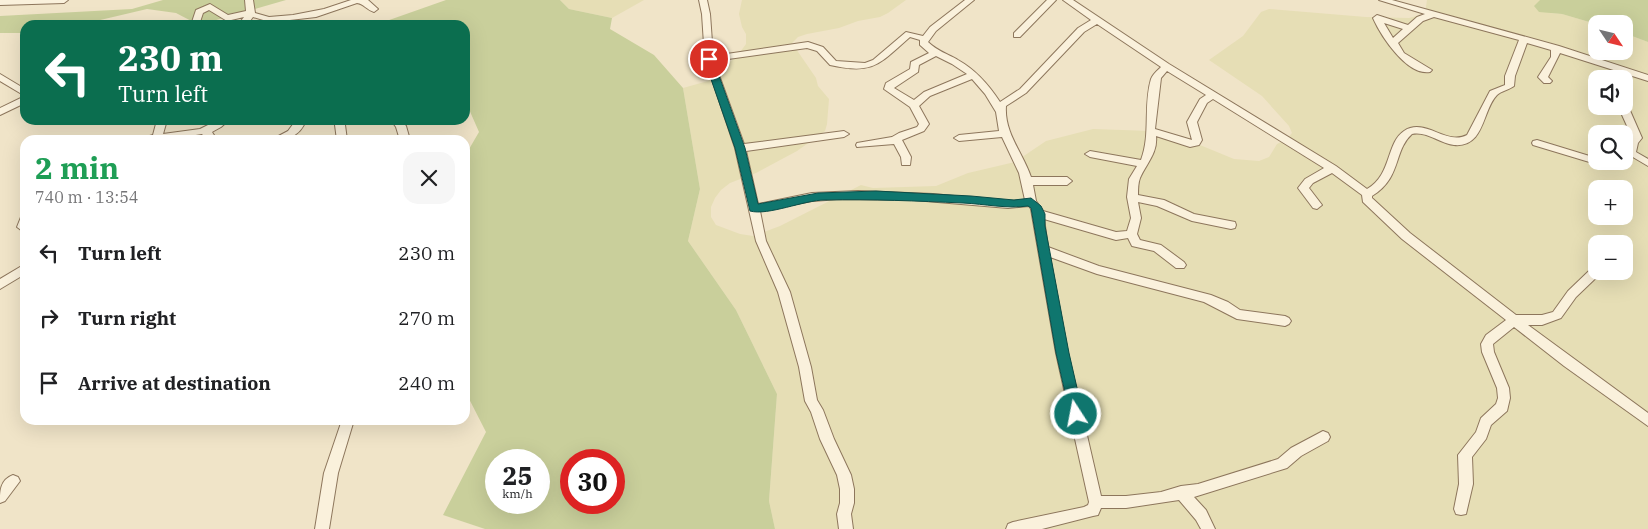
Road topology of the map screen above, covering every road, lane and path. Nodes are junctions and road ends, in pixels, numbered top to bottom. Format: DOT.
graph roads {
  1 [pos="64,0"];
  2 [pos="249,0"];
  3 [pos="357,0"];
  4 [pos="703,0"];
  5 [pos="970,0"];
  6 [pos="1052,0"];
  7 [pos="1383,0"];
  8 [pos="1073,1"];
  9 [pos="0,2"];
  10 [pos="374,9"];
  11 [pos="251,14"];
  12 [pos="1433,14"];
  13 [pos="271,19"];
  14 [pos="197,20"];
  15 [pos="246,20"];
  16 [pos="1096,21"];
  17 [pos="1408,28"];
  18 [pos="1016,35"];
  19 [pos="926,39"];
  20 [pos="1524,39"];
  21 [pos="1393,42"];
  22 [pos="1556,48"];
  23 [pos="935,53"];
  24 [pos="709,59"];
  25 [pos="1166,66"];
  26 [pos="1609,67"];
  27 [pos="1427,70"];
  28 [pos="1610,70"];
  29 [pos="973,75"];
  30 [pos="0,77"];
  31 [pos="1648,78"];
  32 [pos="1547,81"];
  33 [pos="20,90"];
  34 [pos="1212,94"];
  35 [pos="20,102"];
  36 [pos="914,105"];
  37 [pos="1000,111"];
  38 [pos="0,112"];
  39 [pos="1627,115"];
  40 [pos="221,125"];
  41 [pos="299,125"];
  42 [pos="340,125"];
  43 [pos="204,131"];
  44 [pos="1151,131"];
  45 [pos="844,134"];
  46 [pos="1005,134"];
  47 [pos="181,135"];
  48 [pos="210,135"];
  49 [pos="288,135"];
  50 [pos="341,135"];
  51 [pos="959,138"];
  52 [pos="1637,138"];
  53 [pos="897,140"];
  54 [pos="1633,142"];
  55 [pos="1648,142"];
  56 [pos="1537,143"];
  57 [pos="861,145"];
  58 [pos="740,148"];
  59 [pos="1090,154"];
  60 [pos="1633,158"];
  61 [pos="1588,159"];
  62 [pos="906,163"];
  63 [pos="1648,163"];
  64 [pos="1143,164"];
  65 [pos="1332,168"];
  66 [pos="1027,181"];
  67 [pos="1067,181"];
  68 [pos="1367,194"];
  69 [pos="1132,197"];
  70 [pos="1031,202"];
  71 [pos="1317,205"];
  72 [pos="753,208"];
  73 [pos="1039,214"];
  74 [pos="1231,225"];
  75 [pos="1132,234"];
  76 [pos="1044,250"];
  77 [pos="1180,265"];
  78 [pos="20,271"];
  79 [pos="1588,278"];
  80 [pos="0,285"];
  81 [pos="1515,320"];
  82 [pos="1284,321"];
  83 [pos="1648,420"];
  84 [pos="346,425"];
  85 [pos="1323,437"];
  86 [pos="0,479"];
  87 [pos="1181,492"];
  88 [pos="0,497"];
  89 [pos="1096,502"];
  90 [pos="1461,509"];
  91 [pos="322,529"];
  92 [pos="846,529"];
  93 [pos="1013,529"];
  94 [pos="1208,529"];
  1 -- 9 [label="street"];
  2 -- 11 [label="street"];
  3 -- 10 [label="street"];
  3 -- 13 [label="street"];
  4 -- 24 [label="street"];
  5 -- 19 [label="street"];
  6 -- 18 [label="street"];
  7 -- 12 [label="street"];
  8 -- 16 [label="street"];
  11 -- 13 [label="street"];
  11 -- 14 [label="street"];
  11 -- 15 [label="street"];
  12 -- 17 [label="street"];
  12 -- 20 [label="street"];
  16 -- 25 [label="street"];
  16 -- 37 [label="street"];
  17 -- 21 [label="street"];
  17 -- 21 [label="street"];
  19 -- 23 [label="street"];
  19 -- 24 [label="street"];
  20 -- 22 [label="street"];
  20 -- 68 [label="street"];
  21 -- 27 [label="street"];
  22 -- 26 [label="street"];
  22 -- 32 [label="street"];
  23 -- 29 [label="street"];
  23 -- 36 [label="street"];
  24 -- 58 [label="street"];
  25 -- 34 [label="street"];
  25 -- 44 [label="street"];
  26 -- 28 [label="street"];
  26 -- 31 [label="street"];
  29 -- 36 [label="street"];
  29 -- 37 [label="street"];
  30 -- 33 [label="street"];
  34 -- 44 [label="street"];
  34 -- 65 [label="street"];
  35 -- 38 [label="street"];
  36 -- 53 [label="street"];
  37 -- 46 [label="street"];
  39 -- 52 [label="street"];
  40 -- 43 [label="street"];
  41 -- 49 [label="street"];
  42 -- 50 [label="street"];
  43 -- 47 [label="street"];
  43 -- 48 [label="street"];
  44 -- 64 [label="street"];
  45 -- 58 [label="street"];
  46 -- 51 [label="street"];
  46 -- 66 [label="street"];
  52 -- 54 [label="street"];
  52 -- 55 [label="street"];
  53 -- 57 [label="street"];
  53 -- 62 [label="street"];
  56 -- 61 [label="street"];
  58 -- 72 [label="street"];
  59 -- 64 [label="street"];
  60 -- 63 [label="street"];
  64 -- 69 [label="street"];
  65 -- 68 [label="street"];
  65 -- 71 [label="street"];
  66 -- 67 [label="street"];
  66 -- 70 [label="street"];
  68 -- 81 [label="street"];
  69 -- 74 [label="street"];
  69 -- 75 [label="street"];
  70 -- 72 [label="street"];
  70 -- 73 [label="street"];
  72 -- 92 [label="street"];
  73 -- 75 [label="street"];
  73 -- 76 [label="street"];
  75 -- 77 [label="street"];
  76 -- 82 [label="street"];
  76 -- 89 [label="street"];
  78 -- 80 [label="street"];
  79 -- 81 [label="street"];
  81 -- 83 [label="street"];
  81 -- 90 [label="street"];
  84 -- 91 [label="street"];
  85 -- 87 [label="street"];
  86 -- 88 [label="street"];
  87 -- 89 [label="street"];
  87 -- 94 [label="street"];
  89 -- 93 [label="street"];
}
